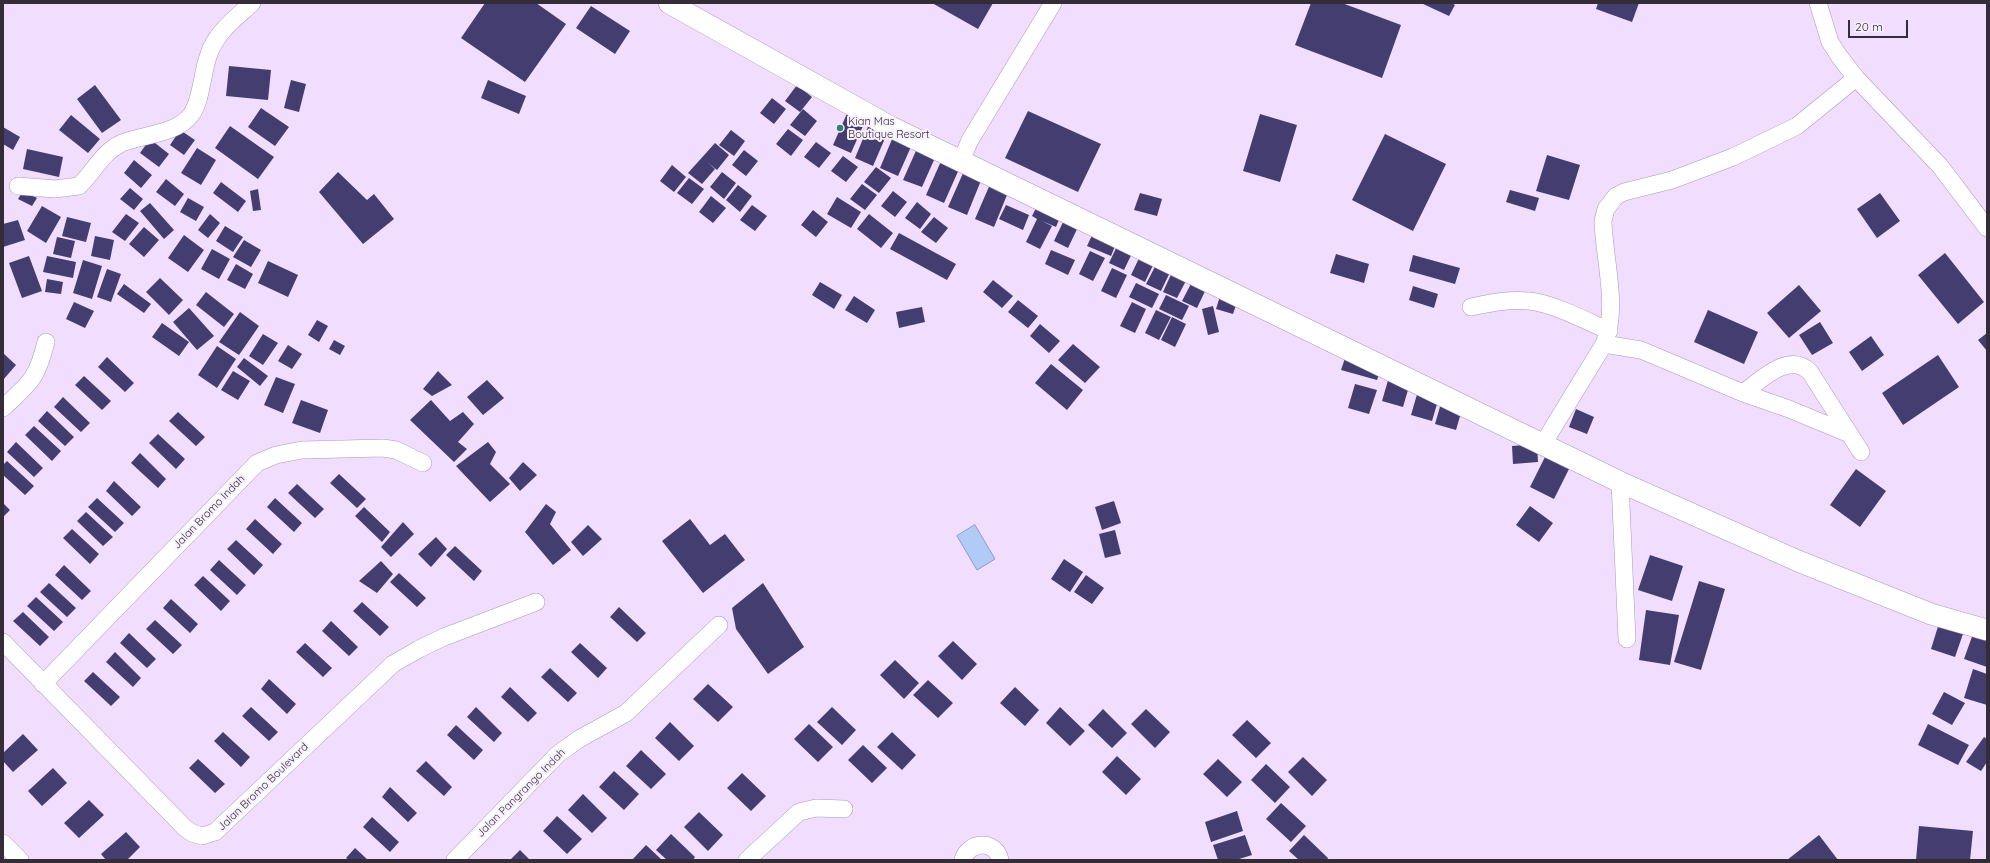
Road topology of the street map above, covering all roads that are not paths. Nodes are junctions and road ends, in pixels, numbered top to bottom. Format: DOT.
graph roads {
  1 [pos="252,3"];
  2 [pos="669,3"];
  3 [pos="1053,3"];
  4 [pos="1818,3"];
  5 [pos="1856,78"];
  6 [pos="961,161"];
  7 [pos="18,186"];
  8 [pos="1987,228"];
  9 [pos="1471,307"];
  10 [pos="1607,337"];
  11 [pos="46,342"];
  12 [pos="1743,393"];
  13 [pos="3,408"];
  14 [pos="1847,433"];
  15 [pos="1542,444"];
  16 [pos="1860,452"];
  17 [pos="423,463"];
  18 [pos="1620,482"];
  19 [pos="536,602"];
  20 [pos="719,625"];
  21 [pos="1987,630"];
  22 [pos="1627,639"];
  23 [pos="3,642"];
  24 [pos="43,684"];
  25 [pos="844,809"];
  26 [pos="3,843"];
  27 [pos="20,860"];
  28 [pos="455,860"];
  29 [pos="746,860"];
  30 [pos="963,860"];
  31 [pos="1000,860"];
  1 -- 7 [label="street"];
  2 -- 6 [label="street"];
  3 -- 6 [label="street"];
  4 -- 5 [label="street"];
  5 -- 8 [label="street"];
  5 -- 10 [label="street"];
  6 -- 15 [label="street"];
  9 -- 10 [label="street"];
  10 -- 12 [label="street"];
  10 -- 15 [label="street"];
  11 -- 13 [label="street"];
  12 -- 14 [label="street"];
  12 -- 14 [label="street"];
  14 -- 16 [label="street"];
  15 -- 18 [label="street"];
  17 -- 24 [label="street, Jalan Bromo Indah"];
  18 -- 21 [label="street"];
  18 -- 22 [label="street"];
  19 -- 24 [label="street, Jalan Bromo Boulevard"];
  20 -- 28 [label="street, Jalan Pangrango Indah"];
  23 -- 24 [label="street, Jalan Bromo Boulevard"];
  25 -- 29 [label="street"];
  26 -- 27 [label="street"];
  30 -- 31 [label="street"];
}
